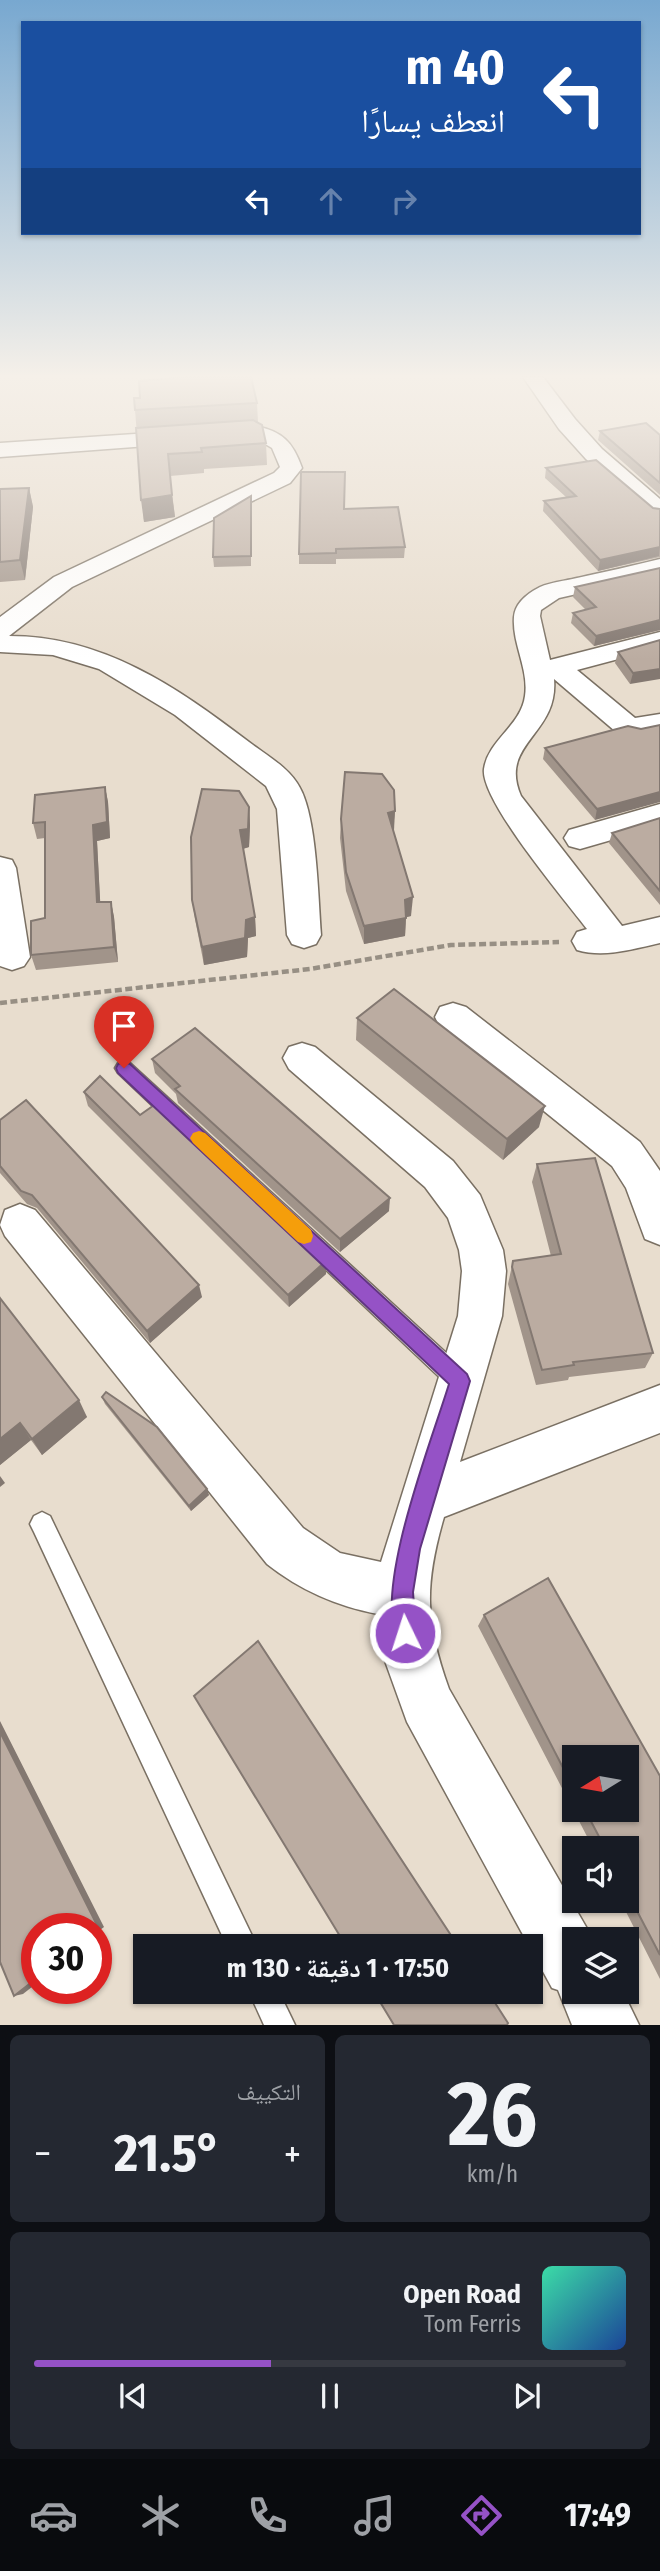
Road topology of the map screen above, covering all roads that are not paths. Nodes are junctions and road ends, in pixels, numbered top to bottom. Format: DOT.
graph roads {
  1 [pos="288,472"];
  2 [pos="614,472"];
  3 [pos="660,511"];
  4 [pos="660,567"];
  5 [pos="0,630"];
  6 [pos="660,640"];
  7 [pos="0,644"];
  8 [pos="548,669"];
  9 [pos="660,723"];
  10 [pos="660,815"];
  11 [pos="580,838"];
  12 [pos="0,868"];
  13 [pos="660,930"];
  14 [pos="304,936"];
  15 [pos="12,957"];
  16 [pos="453,1017"];
  17 [pos="302,1058"];
  18 [pos="124,1068"];
  19 [pos="20,1223"];
  20 [pos="660,1226"];
  21 [pos="460,1381"];
  22 [pos="660,1409"];
  23 [pos="424,1500"];
  24 [pos="42,1524"];
  25 [pos="402,1592"];
  26 [pos="236,1934"];
  27 [pos="562,1945"];
  28 [pos="270,2004"];
  29 [pos="595,2004"];
  30 [pos="280,2025"];
  31 [pos="607,2025"];
  1 -- 5 [label="street"];
  2 -- 3 [label="street"];
  4 -- 8 [label="street"];
  6 -- 8 [label="street"];
  7 -- 14 [label="street"];
  8 -- 9 [label="street"];
  8 -- 13 [label="street"];
  10 -- 11 [label="street"];
  12 -- 15 [label="street"];
  16 -- 20 [label="street"];
  17 -- 21 [label="street"];
  18 -- 21 [label="lane"];
  19 -- 25 [label="street"];
  21 -- 23 [label="street"];
  22 -- 23 [label="street"];
  23 -- 25 [label="street"];
  24 -- 26 [label="lane"];
  25 -- 27 [label="street"];
  28 -- 30 [label="lane"];
  29 -- 31 [label="street"];
}
